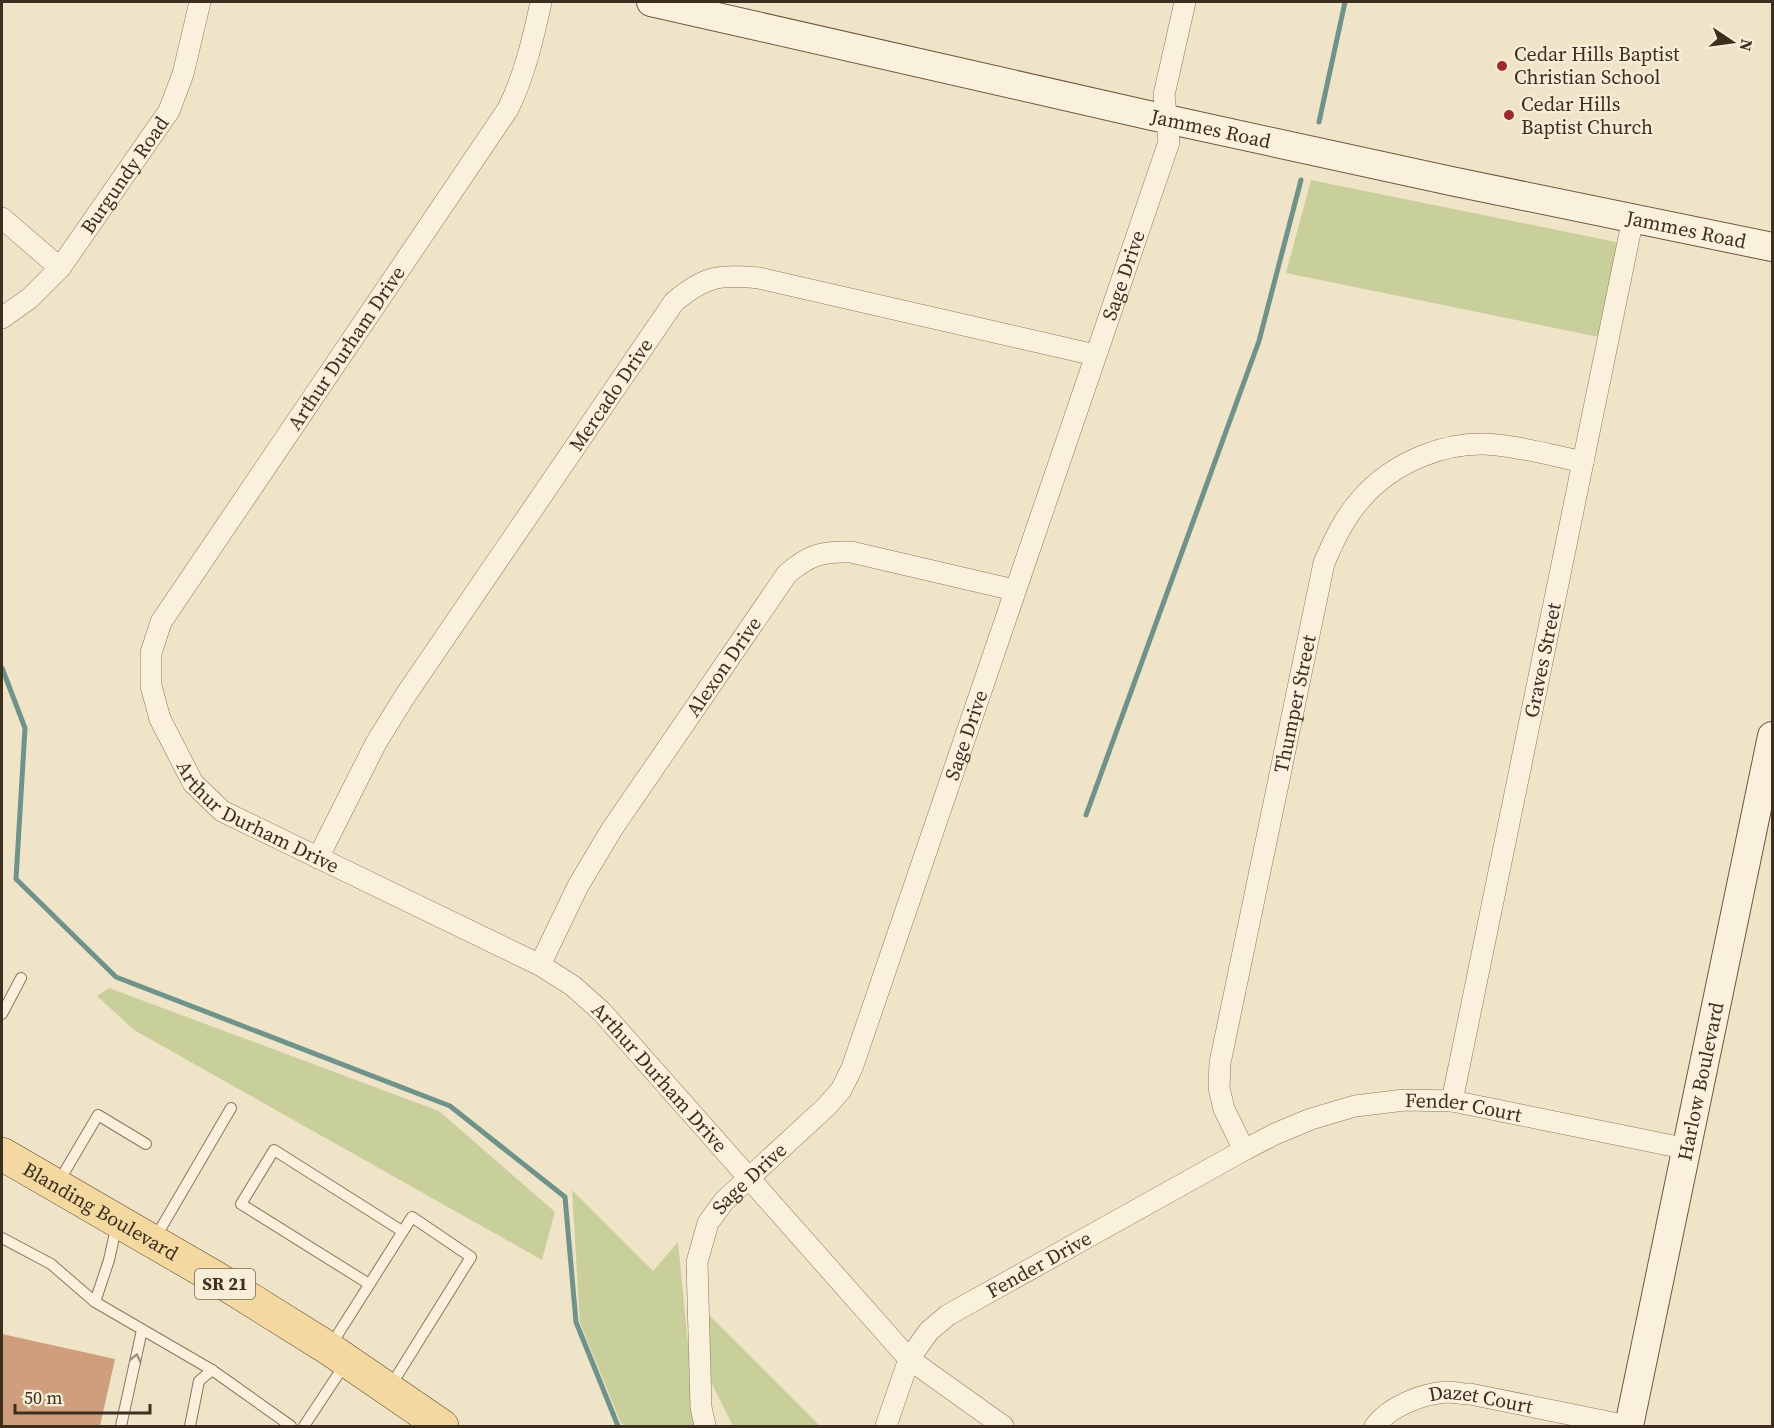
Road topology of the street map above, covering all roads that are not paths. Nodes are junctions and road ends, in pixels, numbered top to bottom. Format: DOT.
graph roads {
  1 [pos="200,2"];
  2 [pos="541,2"];
  3 [pos="651,2"];
  4 [pos="1185,2"];
  5 [pos="1166,119"];
  6 [pos="2,218"];
  7 [pos="1634,218"];
  8 [pos="1773,247"];
  9 [pos="60,268"];
  10 [pos="2,318"];
  11 [pos="1095,355"];
  12 [pos="1583,462"];
  13 [pos="1014,590"];
  14 [pos="1773,736"];
  15 [pos="318,858"];
  16 [pos="540,965"];
  17 [pos="21,978"];
  18 [pos="2,1014"];
  19 [pos="1452,1101"];
  20 [pos="231,1108"];
  21 [pos="146,1144"];
  22 [pos="1688,1149"];
  23 [pos="1244,1150"];
  24 [pos="2,1154"];
  25 [pos="749,1177"];
  26 [pos="57,1185"];
  27 [pos="118,1220"];
  28 [pos="402,1231"];
  29 [pos="2,1238"];
  30 [pos="154,1241"];
  31 [pos="369,1284"];
  32 [pos="95,1302"];
  33 [pos="142,1330"];
  34 [pos="338,1355"];
  35 [pos="909,1359"];
  36 [pos="212,1370"];
  37 [pos="388,1390"];
  38 [pos="121,1426"];
  39 [pos="190,1426"];
  40 [pos="291,1426"];
  41 [pos="304,1426"];
  42 [pos="441,1426"];
  43 [pos="705,1426"];
  44 [pos="886,1426"];
  45 [pos="1003,1426"];
  46 [pos="1375,1426"];
  47 [pos="1628,1426"];
  1 -- 9 [label="street, Burgundy Road"];
  2 -- 15 [label="street, Arthur Durham Drive"];
  3 -- 5 [label="street, Jammes Road"];
  4 -- 5 [label="street, Sage Drive"];
  5 -- 7 [label="street, Jammes Road"];
  5 -- 11 [label="street, Sage Drive"];
  6 -- 9 [label="street"];
  7 -- 8 [label="street, Jammes Road"];
  7 -- 12 [label="street, Graves Street"];
  9 -- 10 [label="street, Burgundy Road"];
  11 -- 13 [label="street, Sage Drive"];
  11 -- 15 [label="street, Mercado Drive"];
  12 -- 19 [label="street, Graves Street"];
  12 -- 23 [label="street, Thumper Street"];
  13 -- 16 [label="street, Alexon Drive"];
  13 -- 25 [label="street, Sage Drive"];
  14 -- 22 [label="street, Harlow Boulevard"];
  15 -- 16 [label="street, Arthur Durham Drive"];
  16 -- 25 [label="street, Arthur Durham Drive"];
  17 -- 18 [label="lane"];
  19 -- 22 [label="street, Fender Court"];
  19 -- 23 [label="street, Fender Court"];
  20 -- 30 [label="lane"];
  21 -- 26 [label="lane"];
  22 -- 47 [label="street, Harlow Boulevard"];
  23 -- 35 [label="street, Fender Drive"];
  24 -- 26 [label="main road, Blanding Boulevard / SR 21"];
  25 -- 35 [label="street, Arthur Durham Drive"];
  25 -- 43 [label="street, Sage Drive"];
  26 -- 27 [label="main road, Blanding Boulevard / SR 21"];
  27 -- 30 [label="main road, Blanding Boulevard / SR 21"];
  27 -- 32 [label="lane"];
  28 -- 31 [label="lane"];
  28 -- 31 [label="lane"];
  28 -- 37 [label="lane"];
  29 -- 32 [label="lane"];
  30 -- 34 [label="main road, Blanding Boulevard / SR 21"];
  31 -- 34 [label="lane"];
  32 -- 33 [label="lane"];
  33 -- 36 [label="lane"];
  38 -- 33 [label="lane, one-way"];
  34 -- 37 [label="main road, Blanding Boulevard / SR 21"];
  34 -- 41 [label="lane"];
  35 -- 44 [label="street, Fender Drive"];
  35 -- 45 [label="street, Arthur Durham Drive"];
  36 -- 39 [label="lane"];
  36 -- 40 [label="lane"];
  37 -- 42 [label="main road, Blanding Boulevard / SR 21"];
  46 -- 47 [label="street, Dazet Court"];
}
